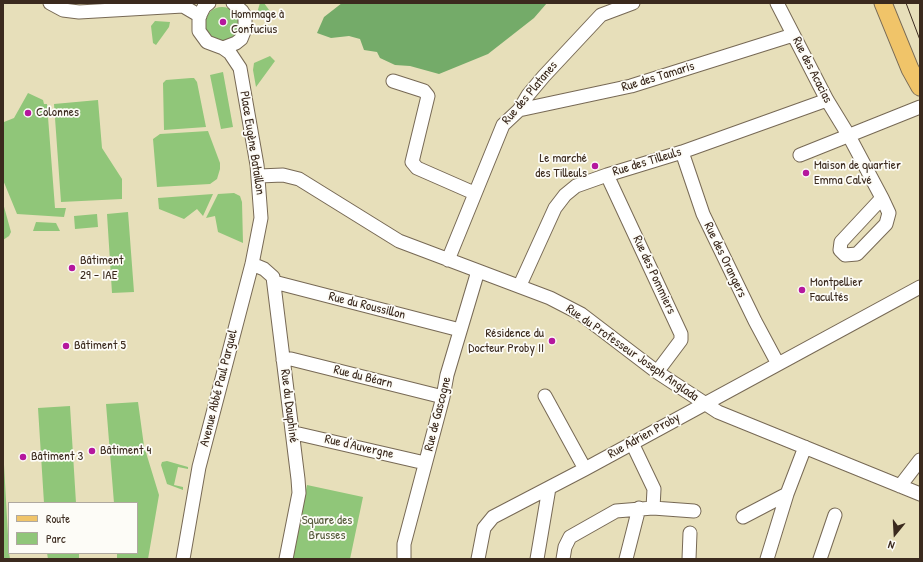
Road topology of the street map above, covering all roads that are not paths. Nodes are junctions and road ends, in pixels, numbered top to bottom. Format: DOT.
graph roads {
  1 [pos="50,3"];
  2 [pos="209,3"];
  3 [pos="633,3"];
  4 [pos="777,3"];
  5 [pos="883,3"];
  6 [pos="894,3"];
  7 [pos="180,4"];
  8 [pos="240,6"];
  9 [pos="200,16"];
  10 [pos="794,34"];
  11 [pos="241,39"];
  12 [pos="223,48"];
  13 [pos="920,65"];
  14 [pos="240,68"];
  15 [pos="394,81"];
  16 [pos="920,87"];
  17 [pos="827,100"];
  18 [pos="920,107"];
  19 [pos="519,110"];
  20 [pos="849,136"];
  21 [pos="682,152"];
  22 [pos="800,155"];
  23 [pos="607,174"];
  24 [pos="259,176"];
  25 [pos="474,193"];
  26 [pos="882,198"];
  27 [pos="261,218"];
  28 [pos="448,260"];
  29 [pos="252,264"];
  30 [pos="478,271"];
  31 [pos="274,282"];
  32 [pos="520,285"];
  33 [pos="920,286"];
  34 [pos="460,330"];
  35 [pos="283,360"];
  36 [pos="778,364"];
  37 [pos="657,372"];
  38 [pos="545,396"];
  39 [pos="444,398"];
  40 [pos="703,404"];
  41 [pos="293,435"];
  42 [pos="632,443"];
  43 [pos="805,447"];
  44 [pos="920,460"];
  45 [pos="425,463"];
  46 [pos="585,469"];
  47 [pos="900,486"];
  48 [pos="549,488"];
  49 [pos="787,494"];
  50 [pos="920,494"];
  51 [pos="639,508"];
  52 [pos="653,508"];
  53 [pos="694,511"];
  54 [pos="835,515"];
  55 [pos="744,517"];
  56 [pos="690,533"];
  57 [pos="183,559"];
  58 [pos="286,559"];
  59 [pos="404,559"];
  60 [pos="478,559"];
  61 [pos="537,559"];
  62 [pos="563,559"];
  63 [pos="626,559"];
  64 [pos="689,559"];
  65 [pos="767,559"];
  66 [pos="820,559"];
  1 -- 7 [label="street"];
  2 -- 9 [label="street"];
  3 -- 19 [label="street, Rue des Platanes"];
  4 -- 10 [label="street, Rue des Acacias"];
  5 -- 16 [label="main road"];
  6 -- 13 [label="main road"];
  7 -- 9 [label="street"];
  8 -- 11 [label="street, Place Eugène Bataillon"];
  9 -- 12 [label="street, Place Eugène Bataillon"];
  10 -- 17 [label="street, Rue des Acacias"];
  10 -- 19 [label="street, Rue des Tamaris"];
  11 -- 12 [label="street"];
  11 -- 14 [label="street, Place Eugène Bataillon"];
  12 -- 14 [label="street, Place Eugène Bataillon"];
  14 -- 24 [label="street, Place Eugène Bataillon"];
  15 -- 25 [label="street"];
  17 -- 20 [label="street, Rue des Acacias"];
  17 -- 21 [label="street, Rue des Tilleuls"];
  18 -- 20 [label="street"];
  19 -- 25 [label="street, Rue des Platanes"];
  20 -- 22 [label="street"];
  20 -- 26 [label="street, Rue des Acacias"];
  21 -- 23 [label="street, Rue des Tilleuls"];
  21 -- 36 [label="street, Rue des Orangers"];
  23 -- 32 [label="street, Rue des Tilleuls"];
  23 -- 37 [label="street, Rue des Pommiers"];
  24 -- 27 [label="street, Place Eugène Bataillon"];
  24 -- 28 [label="street, Rue du Professeur Joseph Anglada"];
  25 -- 28 [label="street, Rue des Platanes"];
  27 -- 29 [label="street, Avenue Abbé Paul Parguel"];
  28 -- 30 [label="street, Rue du Professeur Joseph Anglada"];
  29 -- 31 [label="street"];
  29 -- 57 [label="street, Avenue Abbé Paul Parguel"];
  30 -- 32 [label="street, Rue du Professeur Joseph Anglada"];
  30 -- 34 [label="street, Rue de Gascogne"];
  31 -- 34 [label="street, Rue du Roussillon"];
  31 -- 35 [label="street, Rue du Dauphiné"];
  32 -- 37 [label="street, Rue du Professeur Joseph Anglada"];
  33 -- 36 [label="street, Rue Adrien Proby"];
  34 -- 39 [label="street, Rue de Gascogne"];
  35 -- 39 [label="street, Rue du Béarn"];
  35 -- 41 [label="street, Rue du Dauphiné"];
  36 -- 40 [label="street, Rue Adrien Proby"];
  37 -- 40 [label="street, Rue du Professeur Joseph Anglada"];
  38 -- 46 [label="street"];
  39 -- 45 [label="street, Rue de Gascogne"];
  40 -- 42 [label="street, Rue Adrien Proby"];
  40 -- 43 [label="street, Rue du Professeur Joseph Anglada"];
  41 -- 45 [label="street, Rue d'Auvergne"];
  41 -- 58 [label="street, Rue du Dauphiné"];
  42 -- 46 [label="street, Rue Adrien Proby"];
  42 -- 52 [label="street"];
  43 -- 47 [label="street, Rue du Professeur Joseph Anglada"];
  43 -- 49 [label="street"];
  44 -- 47 [label="street"];
  45 -- 59 [label="street, Rue de Gascogne"];
  46 -- 48 [label="street, Rue Adrien Proby"];
  47 -- 50 [label="street, Rue du Professeur Joseph Anglada"];
  48 -- 60 [label="street, Rue Adrien Proby"];
  48 -- 61 [label="street"];
  49 -- 55 [label="street"];
  49 -- 65 [label="street"];
  51 -- 52 [label="street"];
  51 -- 62 [label="street"];
  51 -- 63 [label="street"];
  52 -- 53 [label="street"];
  54 -- 66 [label="street"];
  56 -- 64 [label="street"];
}
